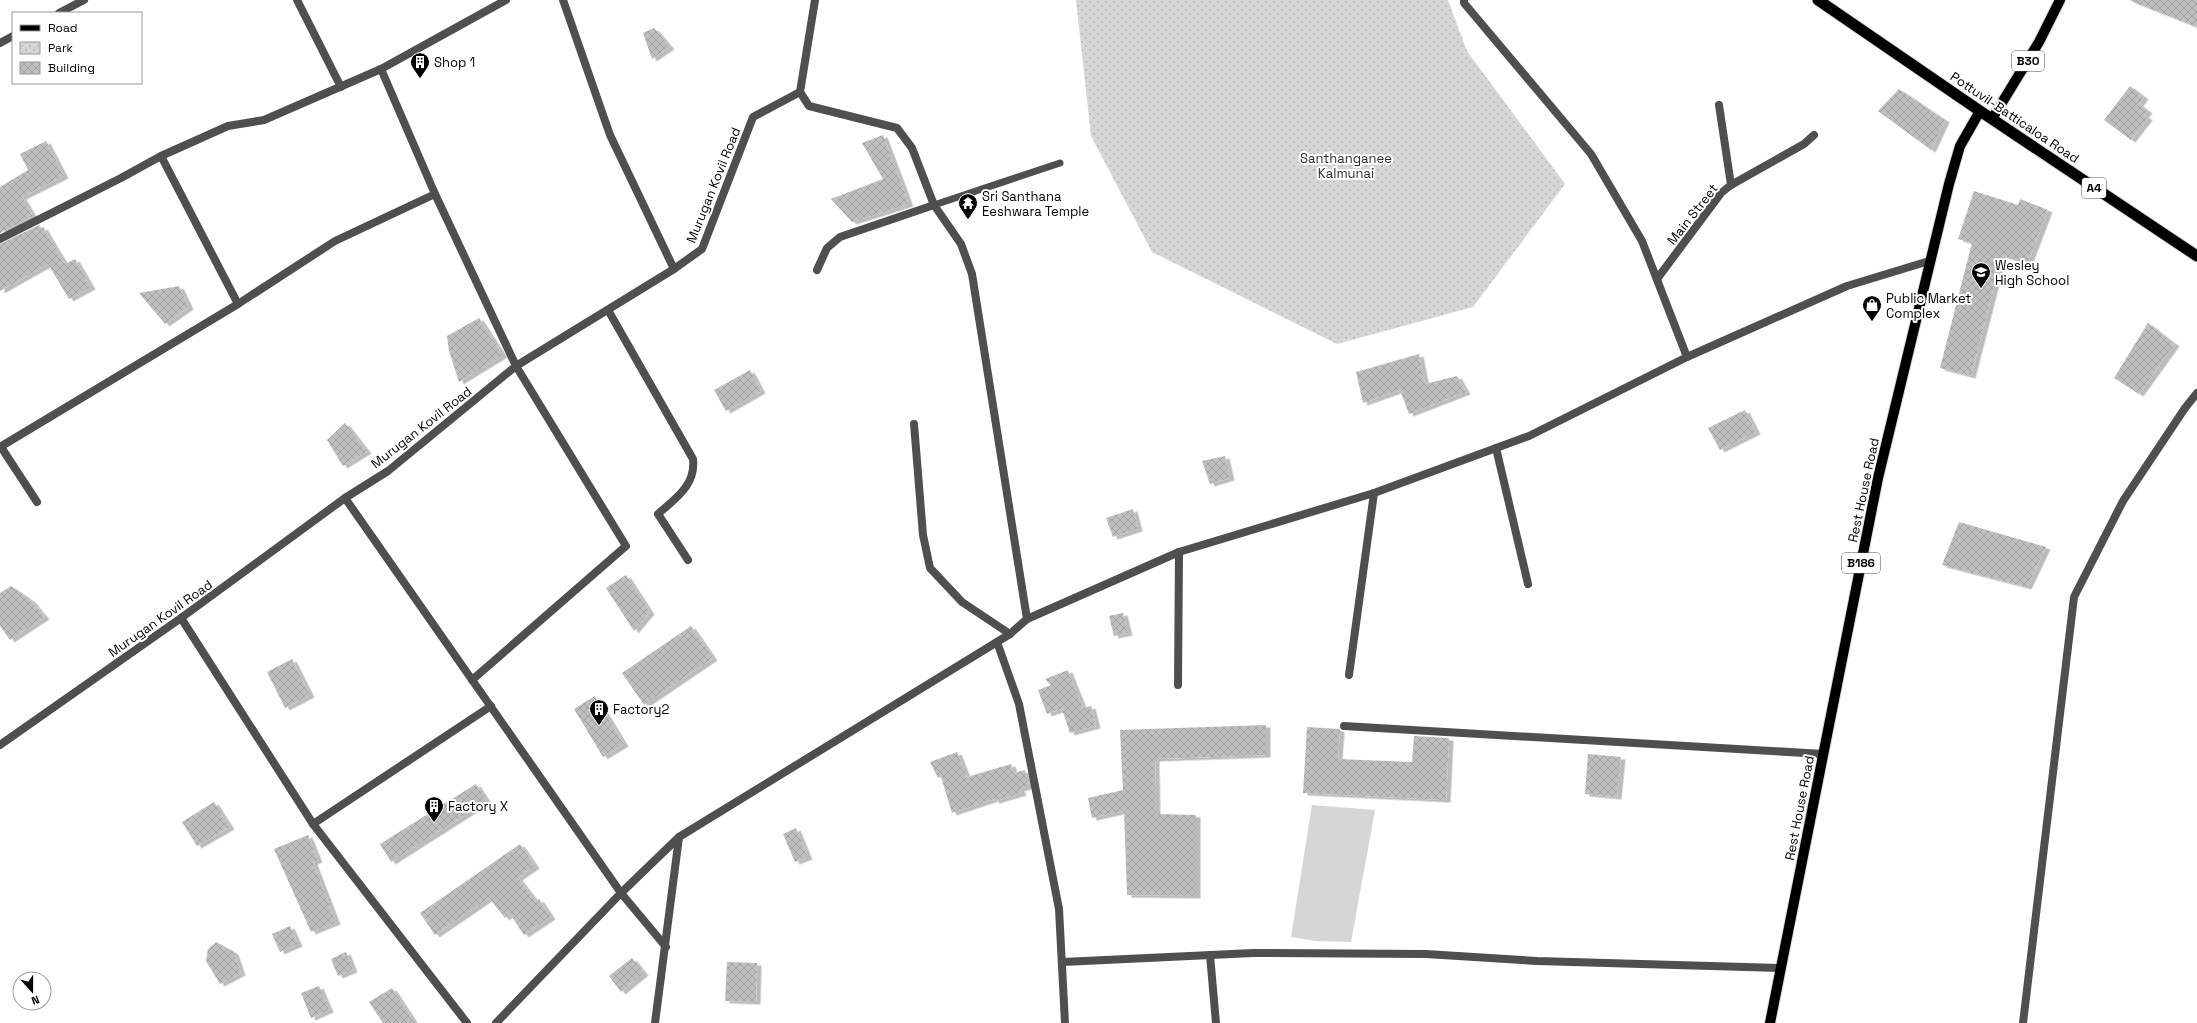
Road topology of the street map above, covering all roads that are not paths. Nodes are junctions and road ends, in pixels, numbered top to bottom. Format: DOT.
graph roads {
  1 [pos="84,0"];
  2 [pos="297,0"];
  3 [pos="504,0"];
  4 [pos="563,0"];
  5 [pos="815,0"];
  6 [pos="1464,0"];
  7 [pos="1818,0"];
  8 [pos="2060,0"];
  9 [pos="61,12"];
  10 [pos="12,37"];
  11 [pos="0,43"];
  12 [pos="381,69"];
  13 [pos="341,87"];
  14 [pos="800,92"];
  15 [pos="1718,105"];
  16 [pos="1980,111"];
  17 [pos="1992,119"];
  18 [pos="1814,136"];
  19 [pos="161,156"];
  20 [pos="1060,163"];
  21 [pos="1731,185"];
  22 [pos="435,194"];
  23 [pos="934,205"];
  24 [pos="0,239"];
  25 [pos="2197,256"];
  26 [pos="1929,261"];
  27 [pos="674,269"];
  28 [pos="817,270"];
  29 [pos="1657,279"];
  30 [pos="238,304"];
  31 [pos="608,310"];
  32 [pos="1686,357"];
  33 [pos="516,366"];
  34 [pos="2197,393"];
  35 [pos="914,424"];
  36 [pos="1,447"];
  37 [pos="1496,448"];
  38 [pos="1374,493"];
  39 [pos="345,498"];
  40 [pos="37,502"];
  41 [pos="1179,552"];
  42 [pos="688,560"];
  43 [pos="1528,584"];
  44 [pos="181,618"];
  45 [pos="1027,619"];
  46 [pos="1010,634"];
  47 [pos="997,642"];
  48 [pos="1349,675"];
  49 [pos="472,680"];
  50 [pos="1178,685"];
  51 [pos="491,706"];
  52 [pos="1344,726"];
  53 [pos="0,745"];
  54 [pos="1823,754"];
  55 [pos="314,824"];
  56 [pos="679,837"];
  57 [pos="621,893"];
  58 [pos="666,947"];
  59 [pos="1210,955"];
  60 [pos="1063,962"];
  61 [pos="1780,968"];
  62 [pos="468,1023"];
  63 [pos="496,1023"];
  64 [pos="655,1023"];
  65 [pos="1065,1023"];
  66 [pos="1216,1023"];
  67 [pos="1770,1023"];
  68 [pos="2023,1023"];
  1 -- 9 [label="street"];
  2 -- 13 [label="street"];
  3 -- 12 [label="street"];
  4 -- 27 [label="street"];
  5 -- 14 [label="street"];
  6 -- 29 [label="street"];
  7 -- 16 [label="highway, Pottuvil-Batticaloa Road / A4"];
  8 -- 17 [label="main road, B30"];
  10 -- 11 [label="street"];
  12 -- 13 [label="street"];
  12 -- 22 [label="street"];
  13 -- 19 [label="street"];
  14 -- 23 [label="street"];
  14 -- 27 [label="street, Murugan Kovil Road"];
  15 -- 21 [label="street"];
  16 -- 17 [label="highway, Pottuvil-Batticaloa Road / A4"];
  16 -- 26 [label="main road, Rest House Road / B186"];
  17 -- 25 [label="highway, Pottuvil-Batticaloa Road / A4"];
  18 -- 21 [label="street, Main Street"];
  19 -- 24 [label="street"];
  19 -- 30 [label="street"];
  20 -- 23 [label="lane"];
  21 -- 29 [label="street, Main Street"];
  22 -- 30 [label="street"];
  22 -- 33 [label="street"];
  23 -- 28 [label="street"];
  23 -- 45 [label="street"];
  26 -- 32 [label="street"];
  26 -- 54 [label="main road, Rest House Road / B186"];
  27 -- 31 [label="street, Murugan Kovil Road"];
  29 -- 32 [label="street"];
  30 -- 36 [label="street"];
  31 -- 33 [label="street, Murugan Kovil Road"];
  31 -- 42 [label="street"];
  32 -- 37 [label="street"];
  33 -- 39 [label="street, Murugan Kovil Road"];
  33 -- 49 [label="street"];
  34 -- 68 [label="street"];
  35 -- 46 [label="street"];
  36 -- 40 [label="street"];
  37 -- 38 [label="street"];
  37 -- 43 [label="street"];
  38 -- 41 [label="street"];
  38 -- 48 [label="street"];
  39 -- 44 [label="street, Murugan Kovil Road"];
  39 -- 49 [label="street"];
  41 -- 45 [label="street"];
  41 -- 50 [label="street"];
  44 -- 53 [label="street, Murugan Kovil Road"];
  44 -- 55 [label="street"];
  45 -- 46 [label="street"];
  46 -- 47 [label="street"];
  47 -- 56 [label="street"];
  47 -- 60 [label="street"];
  49 -- 51 [label="street"];
  51 -- 55 [label="street"];
  51 -- 57 [label="street"];
  52 -- 54 [label="street"];
  54 -- 61 [label="main road, Rest House Road / B186"];
  55 -- 62 [label="street"];
  56 -- 57 [label="street"];
  56 -- 58 [label="street"];
  57 -- 58 [label="street"];
  57 -- 63 [label="street"];
  58 -- 64 [label="street"];
  59 -- 60 [label="street"];
  59 -- 61 [label="street"];
  59 -- 66 [label="street"];
  60 -- 65 [label="street"];
  61 -- 67 [label="main road, Rest House Road / B186"];
}
